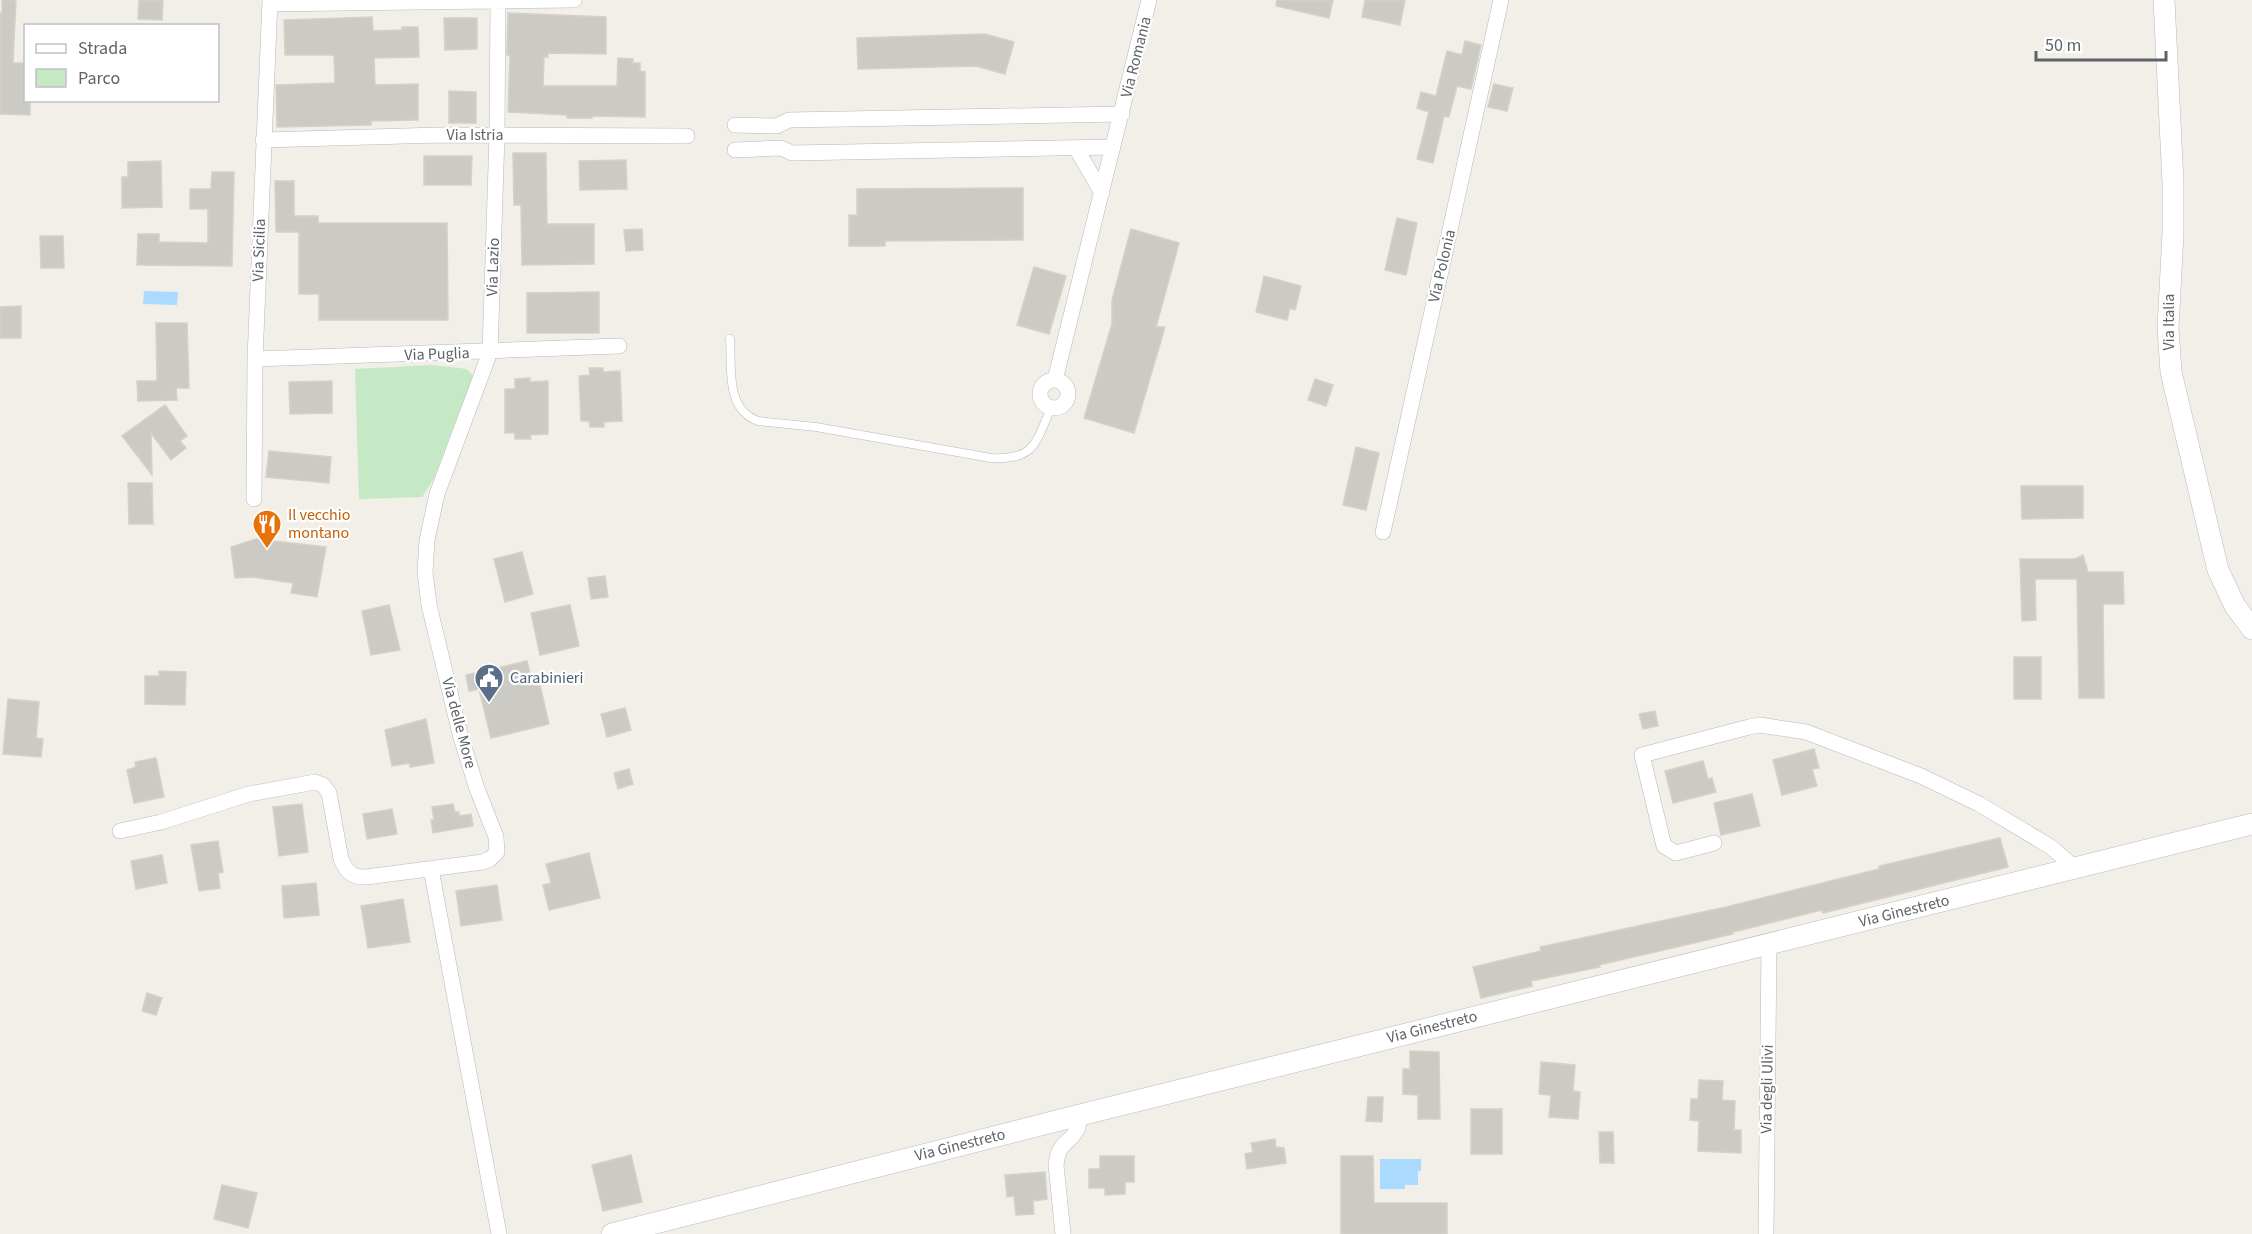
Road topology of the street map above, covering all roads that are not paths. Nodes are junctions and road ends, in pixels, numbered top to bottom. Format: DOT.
graph roads {
  1 [pos="574,0"];
  2 [pos="1149,0"];
  3 [pos="1501,0"];
  4 [pos="2164,0"];
  5 [pos="498,1"];
  6 [pos="270,2"];
  7 [pos="1122,114"];
  8 [pos="735,126"];
  9 [pos="497,135"];
  10 [pos="687,136"];
  11 [pos="263,140"];
  12 [pos="1113,147"];
  13 [pos="1076,148"];
  14 [pos="735,150"];
  15 [pos="1102,193"];
  16 [pos="730,339"];
  17 [pos="619,346"];
  18 [pos="490,352"];
  19 [pos="255,359"];
  20 [pos="1051,408"];
  21 [pos="254,499"];
  22 [pos="430,523"];
  23 [pos="1383,532"];
  24 [pos="2252,629"];
  25 [pos="2252,824"];
  26 [pos="120,831"];
  27 [pos="1714,843"];
  28 [pos="431,869"];
  29 [pos="2076,869"];
  30 [pos="1769,944"];
  31 [pos="1080,1115"];
  32 [pos="499,1234"];
  33 [pos="612,1234"];
  34 [pos="1063,1234"];
  35 [pos="1766,1234"];
  1 -- 5 [label="street"];
  2 -- 7 [label="street, Via Romania"];
  3 -- 23 [label="street, Via Polonia"];
  4 -- 24 [label="street, Via Italia"];
  5 -- 6 [label="street"];
  5 -- 9 [label="street, Via Lazio"];
  6 -- 11 [label="street, Via Sicilia"];
  7 -- 8 [label="street"];
  7 -- 12 [label="street, Via Romania"];
  9 -- 10 [label="street, Via Istria"];
  9 -- 11 [label="street, Via Istria"];
  9 -- 18 [label="street, Via Lazio"];
  11 -- 19 [label="street, Via Sicilia"];
  12 -- 13 [label="street"];
  12 -- 15 [label="street, Via Romania"];
  13 -- 14 [label="street"];
  13 -- 15 [label="street"];
  15 -- 20 [label="street, Via Romania"];
  16 -- 20 [label="lane"];
  17 -- 18 [label="street, Via Puglia"];
  18 -- 19 [label="street, Via Puglia"];
  18 -- 22 [label="street, Via Lazio"];
  19 -- 21 [label="street, Via Sicilia"];
  22 -- 28 [label="street, Via delle More"];
  25 -- 29 [label="street, Via Ginestreto"];
  26 -- 28 [label="street, Via delle More"];
  27 -- 29 [label="street"];
  28 -- 32 [label="street"];
  29 -- 30 [label="street, Via Ginestreto"];
  30 -- 31 [label="street, Via Ginestreto"];
  30 -- 35 [label="street, Via degli Ulivi"];
  31 -- 33 [label="street, Via Ginestreto"];
  31 -- 34 [label="street"];
}
